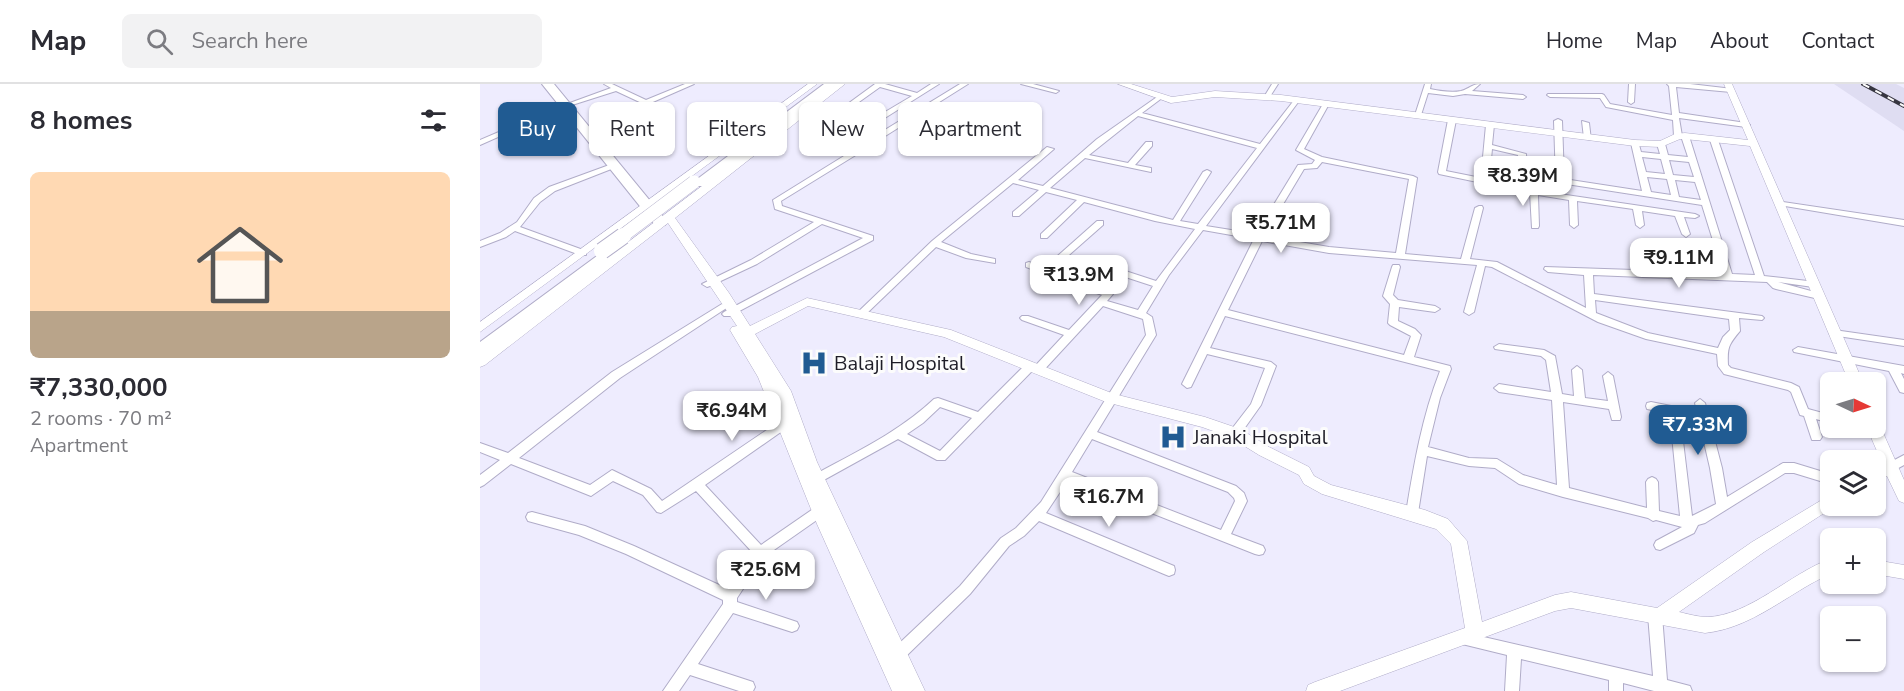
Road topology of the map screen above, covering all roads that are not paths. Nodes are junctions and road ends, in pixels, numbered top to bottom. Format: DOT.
graph roads {
  1 [pos="548,84"];
  2 [pos="555,84"];
  3 [pos="691,84"];
  4 [pos="813,84"];
  5 [pos="824,84"];
  6 [pos="831,84"];
  7 [pos="841,84"];
  8 [pos="878,84"];
  9 [pos="936,84"];
  10 [pos="965,84"];
  11 [pos="1024,84"];
  12 [pos="1122,84"];
  13 [pos="1275,84"];
  14 [pos="1477,84"];
  15 [pos="1632,84"];
  16 [pos="1671,84"];
  17 [pos="611,85"];
  18 [pos="1686,85"];
  19 [pos="1729,87"];
  20 [pos="1427,88"];
  21 [pos="1056,91"];
  22 [pos="1468,93"];
  23 [pos="918,95"];
  24 [pos="1550,95"];
  25 [pos="1267,97"];
  26 [pos="1159,98"];
  27 [pos="1522,98"];
  28 [pos="1297,100"];
  29 [pos="564,102"];
  30 [pos="565,102"];
  31 [pos="574,102"];
  32 [pos="854,102"];
  33 [pos="1631,102"];
  34 [pos="1326,104"];
  35 [pos="1710,109"];
  36 [pos="886,114"];
  37 [pos="1137,114"];
  38 [pos="1418,115"];
  39 [pos="577,117"];
  40 [pos="1676,117"];
  41 [pos="577,118"];
  42 [pos="1452,120"];
  43 [pos="1558,121"];
  44 [pos="1720,122"];
  45 [pos="1585,123"];
  46 [pos="1490,125"];
  47 [pos="1746,125"];
  48 [pos="886,134"];
  49 [pos="1558,134"];
  50 [pos="498,135"];
  51 [pos="1681,136"];
  52 [pos="1588,138"];
  53 [pos="1714,140"];
  54 [pos="480,143"];
  55 [pos="1635,143"];
  56 [pos="1149,144"];
  57 [pos="1661,144"];
  58 [pos="1755,144"];
  59 [pos="1488,146"];
  60 [pos="1262,147"];
  61 [pos="1050,149"];
  62 [pos="1638,154"];
  63 [pos="852,156"];
  64 [pos="1084,156"];
  65 [pos="1665,157"];
  66 [pos="1320,159"];
  67 [pos="1693,160"];
  68 [pos="615,166"];
  69 [pos="1130,166"];
  70 [pos="1148,170"];
  71 [pos="1207,172"];
  72 [pos="1642,174"];
  73 [pos="1671,177"];
  74 [pos="1698,180"];
  75 [pos="1014,181"];
  76 [pos="1485,181"];
  77 [pos="697,183"];
  78 [pos="1514,188"];
  79 [pos="1046,190"];
  80 [pos="1534,191"];
  81 [pos="1647,194"];
  82 [pos="1573,198"];
  83 [pos="1676,199"];
  84 [pos="1082,200"];
  85 [pos="1705,203"];
  86 [pos="1779,203"];
  87 [pos="651,204"];
  88 [pos="1479,208"];
  89 [pos="1637,208"];
  90 [pos="1016,214"];
  91 [pos="1679,214"];
  92 [pos="1695,216"];
  93 [pos="664,219"];
  94 [pos="820,221"];
  95 [pos="1174,222"];
  96 [pos="1100,223"];
  97 [pos="1904,223"];
  98 [pos="1535,225"];
  99 [pos="1574,225"];
  100 [pos="1640,225"];
  101 [pos="1201,227"];
  102 [pos="514,228"];
  103 [pos="1686,234"];
  104 [pos="1044,236"];
  105 [pos="1259,237"];
  106 [pos="935,243"];
  107 [pos="480,244"];
  108 [pos="606,252"];
  109 [pos="583,253"];
  110 [pos="992,261"];
  111 [pos="1465,261"];
  112 [pos="1398,262"];
  113 [pos="1482,262"];
  114 [pos="1029,265"];
  115 [pos="1101,266"];
  116 [pos="1548,269"];
  117 [pos="1046,271"];
  118 [pos="1588,274"];
  119 [pos="1728,275"];
  120 [pos="1765,278"];
  121 [pos="710,282"];
  122 [pos="1813,284"];
  123 [pos="1158,285"];
  124 [pos="1819,296"];
  125 [pos="1591,297"];
  126 [pos="1101,302"];
  127 [pos="1395,303"];
  128 [pos="1435,309"];
  129 [pos="728,310"];
  130 [pos="1222,312"];
  131 [pos="1469,312"];
  132 [pos="861,314"];
  133 [pos="1140,314"];
  134 [pos="1591,315"];
  135 [pos="1733,316"];
  136 [pos="1025,318"];
  137 [pos="1758,318"];
  138 [pos="480,328"];
  139 [pos="1834,333"];
  140 [pos="1071,334"];
  141 [pos="745,335"];
  142 [pos="480,343"];
  143 [pos="1904,343"];
  144 [pos="1499,347"];
  145 [pos="1204,350"];
  146 [pos="1798,350"];
  147 [pos="480,351"];
  148 [pos="1722,352"];
  149 [pos="1408,359"];
  150 [pos="1846,360"];
  151 [pos="480,362"];
  152 [pos="1035,367"];
  153 [pos="1898,369"];
  154 [pos="1577,370"];
  155 [pos="1851,372"];
  156 [pos="1608,376"];
  157 [pos="1187,384"];
  158 [pos="1499,388"];
  159 [pos="1904,389"];
  160 [pos="1557,395"];
  161 [pos="1111,398"];
  162 [pos="1580,400"];
  163 [pos="1700,403"];
  164 [pos="1651,406"];
  165 [pos="1809,414"];
  166 [pos="980,417"];
  167 [pos="1820,417"];
  168 [pos="784,424"];
  169 [pos="1235,433"];
  170 [pos="898,434"];
  171 [pos="1090,434"];
  172 [pos="1816,437"];
  173 [pos="1878,438"];
  174 [pos="480,447"];
  175 [pos="1422,450"];
  176 [pos="510,459"];
  177 [pos="1904,459"];
  178 [pos="1891,467"];
  179 [pos="1886,470"];
  180 [pos="1066,474"];
  181 [pos="1820,476"];
  182 [pos="818,478"];
  183 [pos="480,482"];
  184 [pos="1652,482"];
  185 [pos="697,484"];
  186 [pos="1563,492"];
  187 [pos="1904,497"];
  188 [pos="1722,504"];
  189 [pos="1820,508"];
  190 [pos="820,511"];
  191 [pos="1412,513"];
  192 [pos="1038,515"];
  193 [pos="1653,516"];
  194 [pos="532,517"];
  195 [pos="1690,522"];
  196 [pos="1224,536"];
  197 [pos="1660,545"];
  198 [pos="1259,550"];
  199 [pos="760,554"];
  200 [pos="1886,569"];
  201 [pos="1169,570"];
  202 [pos="1820,572"];
  203 [pos="1904,572"];
  204 [pos="730,602"];
  205 [pos="1658,616"];
  206 [pos="792,626"];
  207 [pos="1467,634"];
  208 [pos="1514,649"];
  209 [pos="899,653"];
  210 [pos="889,664"];
  211 [pos="687,667"];
  212 [pos="1616,674"];
  213 [pos="748,687"];
  214 [pos="1661,688"];
  215 [pos="670,691"];
  216 [pos="901,691"];
  217 [pos="916,691"];
  218 [pos="1315,691"];
  219 [pos="1512,691"];
  220 [pos="1616,691"];
  221 [pos="1685,691"];
  1 -- 29 [label="highway"];
  2 -- 30 [label="highway"];
  3 -- 17 [label="street"];
  4 -- 87 [label="street"];
  5 -- 77 [label="highway"];
  6 -- 77 [label="highway"];
  7 -- 93 [label="street"];
  8 -- 23 [label="street"];
  8 -- 32 [label="street"];
  9 -- 23 [label="street"];
  10 -- 48 [label="street"];
  11 -- 21 [label="street"];
  12 -- 26 [label="street"];
  13 -- 25 [label="street"];
  14 -- 22 [label="street"];
  15 -- 33 [label="street"];
  16 -- 18 [label="street"];
  16 -- 40 [label="street"];
  17 -- 31 [label="street"];
  18 -- 19 [label="street"];
  19 -- 47 [label="street"];
  20 -- 22 [label="street"];
  20 -- 38 [label="street"];
  22 -- 27 [label="street"];
  23 -- 36 [label="street"];
  24 -- 40 [label="street"];
  25 -- 26 [label="street"];
  25 -- 28 [label="street"];
  26 -- 37 [label="street"];
  28 -- 34 [label="street"];
  28 -- 60 [label="street"];
  34 -- 38 [label="street"];
  34 -- 66 [label="street"];
  35 -- 44 [label="street"];
  37 -- 60 [label="street"];
  37 -- 64 [label="street"];
  38 -- 42 [label="street"];
  39 -- 87 [label="highway"];
  40 -- 44 [label="street"];
  40 -- 51 [label="street"];
  41 -- 68 [label="highway"];
  42 -- 46 [label="street"];
  42 -- 76 [label="street"];
  43 -- 49 [label="street"];
  44 -- 47 [label="street"];
  45 -- 52 [label="street"];
  46 -- 49 [label="street"];
  46 -- 59 [label="street"];
  47 -- 58 [label="street"];
  49 -- 52 [label="street"];
  49 -- 81 [label="street"];
  50 -- 54 [label="street"];
  51 -- 53 [label="street"];
  51 -- 57 [label="street"];
  51 -- 67 [label="street"];
  52 -- 55 [label="street"];
  53 -- 58 [label="street"];
  53 -- 120 [label="street"];
  55 -- 57 [label="street"];
  55 -- 62 [label="street"];
  56 -- 69 [label="street"];
  57 -- 65 [label="street"];
  58 -- 86 [label="street"];
  59 -- 76 [label="street"];
  59 -- 78 [label="street"];
  60 -- 101 [label="street"];
  61 -- 75 [label="street"];
  62 -- 65 [label="street"];
  62 -- 72 [label="street"];
  63 -- 94 [label="street"];
  64 -- 69 [label="street"];
  64 -- 79 [label="street"];
  65 -- 67 [label="street"];
  65 -- 73 [label="street"];
  66 -- 105 [label="street"];
  66 -- 112 [label="street"];
  67 -- 74 [label="street"];
  68 -- 87 [label="highway"];
  68 -- 102 [label="street"];
  69 -- 70 [label="street"];
  71 -- 95 [label="street"];
  72 -- 73 [label="street"];
  72 -- 81 [label="street"];
  73 -- 74 [label="street"];
  73 -- 83 [label="street"];
  74 -- 85 [label="street"];
  75 -- 79 [label="street"];
  75 -- 106 [label="street"];
  76 -- 78 [label="street"];
  77 -- 108 [label="highway"];
  78 -- 80 [label="street"];
  79 -- 84 [label="street"];
  79 -- 90 [label="street"];
  80 -- 82 [label="street"];
  80 -- 98 [label="street"];
  81 -- 83 [label="street"];
  82 -- 89 [label="street"];
  82 -- 99 [label="street"];
  83 -- 85 [label="street"];
  84 -- 95 [label="street"];
  84 -- 104 [label="street"];
  85 -- 119 [label="street"];
  86 -- 97 [label="street"];
  86 -- 122 [label="street"];
  87 -- 93 [label="highway"];
  87 -- 109 [label="street"];
  88 -- 111 [label="street"];
  89 -- 91 [label="street"];
  89 -- 100 [label="street"];
  91 -- 92 [label="street"];
  91 -- 103 [label="street"];
  93 -- 121 [label="street"];
  93 -- 151 [label="street"];
  94 -- 121 [label="street"];
  94 -- 129 [label="street"];
  95 -- 101 [label="street"];
  96 -- 117 [label="street"];
  101 -- 105 [label="street"];
  101 -- 123 [label="street"];
  102 -- 107 [label="street"];
  102 -- 109 [label="street"];
  105 -- 112 [label="street"];
  105 -- 130 [label="street"];
  106 -- 110 [label="street"];
  106 -- 132 [label="street"];
  108 -- 142 [label="highway"];
  108 -- 147 [label="highway"];
  109 -- 138 [label="street"];
  111 -- 112 [label="street"];
  111 -- 113 [label="street"];
  112 -- 127 [label="street"];
  113 -- 131 [label="street"];
  113 -- 134 [label="street"];
  114 -- 117 [label="street"];
  115 -- 123 [label="street"];
  116 -- 118 [label="street"];
  117 -- 126 [label="street"];
  118 -- 119 [label="street"];
  118 -- 125 [label="street"];
  119 -- 120 [label="street"];
  120 -- 122 [label="street"];
  120 -- 124 [label="street"];
  121 -- 129 [label="street"];
  122 -- 124 [label="street"];
  123 -- 133 [label="street"];
  124 -- 139 [label="street"];
  125 -- 134 [label="street"];
  125 -- 135 [label="street"];
  126 -- 133 [label="street"];
  126 -- 140 [label="street"];
  127 -- 128 [label="street"];
  127 -- 149 [label="street"];
  129 -- 141 [label="street"];
  129 -- 176 [label="street"];
  130 -- 145 [label="street"];
  130 -- 149 [label="street"];
  132 -- 141 [label="street"];
  132 -- 152 [label="street"];
  133 -- 161 [label="street"];
  134 -- 148 [label="street"];
  135 -- 137 [label="street"];
  135 -- 148 [label="street"];
  136 -- 140 [label="street"];
  139 -- 143 [label="street"];
  139 -- 150 [label="street"];
  140 -- 152 [label="street"];
  141 -- 168 [label="street"];
  141 -- 182 [label="street"];
  144 -- 160 [label="street"];
  145 -- 157 [label="street"];
  145 -- 169 [label="street"];
  146 -- 150 [label="street"];
  148 -- 165 [label="street"];
  149 -- 175 [label="street"];
  150 -- 153 [label="street"];
  150 -- 155 [label="street"];
  152 -- 161 [label="street"];
  152 -- 166 [label="street"];
  153 -- 159 [label="street"];
  154 -- 162 [label="street"];
  156 -- 162 [label="street"];
  158 -- 160 [label="street"];
  160 -- 162 [label="street"];
  160 -- 186 [label="street"];
  161 -- 169 [label="street"];
  161 -- 171 [label="street"];
  163 -- 188 [label="street"];
  164 -- 195 [label="street"];
  165 -- 167 [label="street"];
  165 -- 172 [label="street"];
  166 -- 170 [label="street"];
  166 -- 170 [label="street"];
  168 -- 185 [label="street"];
  168 -- 190 [label="street"];
  169 -- 191 [label="street"];
  170 -- 182 [label="street"];
  171 -- 180 [label="street"];
  171 -- 196 [label="street"];
  173 -- 178 [label="street"];
  174 -- 176 [label="street"];
  175 -- 186 [label="street"];
  175 -- 191 [label="street"];
  176 -- 183 [label="street"];
  176 -- 185 [label="street"];
  177 -- 178 [label="street"];
  178 -- 179 [label="street"];
  178 -- 187 [label="street"];
  180 -- 192 [label="street"];
  180 -- 196 [label="street"];
  181 -- 188 [label="street"];
  182 -- 209 [label="street"];
  184 -- 193 [label="street"];
  185 -- 199 [label="street"];
  186 -- 193 [label="street"];
  188 -- 195 [label="street"];
  189 -- 205 [label="street"];
  190 -- 199 [label="street"];
  190 -- 210 [label="street"];
  191 -- 207 [label="street"];
  192 -- 201 [label="street"];
  192 -- 209 [label="street"];
  193 -- 195 [label="street"];
  194 -- 204 [label="street"];
  195 -- 197 [label="street"];
  196 -- 198 [label="street"];
  199 -- 204 [label="street"];
  200 -- 203 [label="street"];
  202 -- 205 [label="street"];
  204 -- 206 [label="street"];
  204 -- 211 [label="street"];
  205 -- 207 [label="street"];
  205 -- 214 [label="street"];
  207 -- 208 [label="street"];
  207 -- 218 [label="street"];
  208 -- 212 [label="street"];
  208 -- 219 [label="street"];
  209 -- 210 [label="street"];
  209 -- 217 [label="street"];
  210 -- 216 [label="street"];
  211 -- 213 [label="street"];
  211 -- 215 [label="street"];
  212 -- 214 [label="street"];
  212 -- 220 [label="street"];
  214 -- 221 [label="street"];
}
